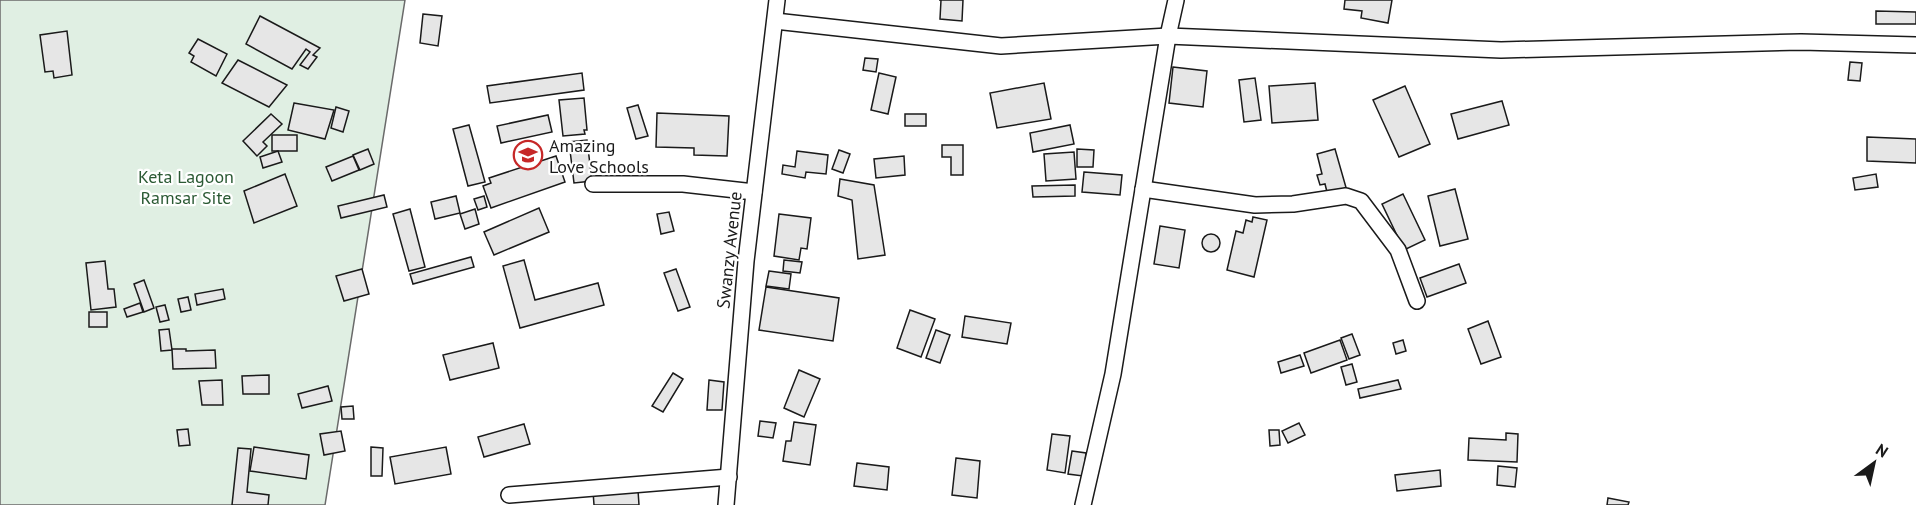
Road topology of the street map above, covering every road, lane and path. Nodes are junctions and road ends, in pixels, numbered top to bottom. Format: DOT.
graph roads {
  1 [pos="777,0"];
  2 [pos="1176,0"];
  3 [pos="775,21"];
  4 [pos="1168,36"];
  5 [pos="1916,45"];
  6 [pos="593,184"];
  7 [pos="1143,189"];
  8 [pos="754,192"];
  9 [pos="1417,301"];
  10 [pos="729,477"];
  11 [pos="509,495"];
  12 [pos="726,505"];
  13 [pos="1083,505"];
  1 -- 3 [label="street, Swanzy Avenue"];
  2 -- 4 [label="street"];
  3 -- 4 [label="street"];
  3 -- 8 [label="street, Swanzy Avenue"];
  4 -- 5 [label="street"];
  4 -- 7 [label="street"];
  6 -- 8 [label="street"];
  7 -- 9 [label="street"];
  7 -- 13 [label="street"];
  8 -- 10 [label="street, Swanzy Avenue"];
  10 -- 11 [label="street"];
  10 -- 12 [label="street, Swanzy Avenue"];
}
